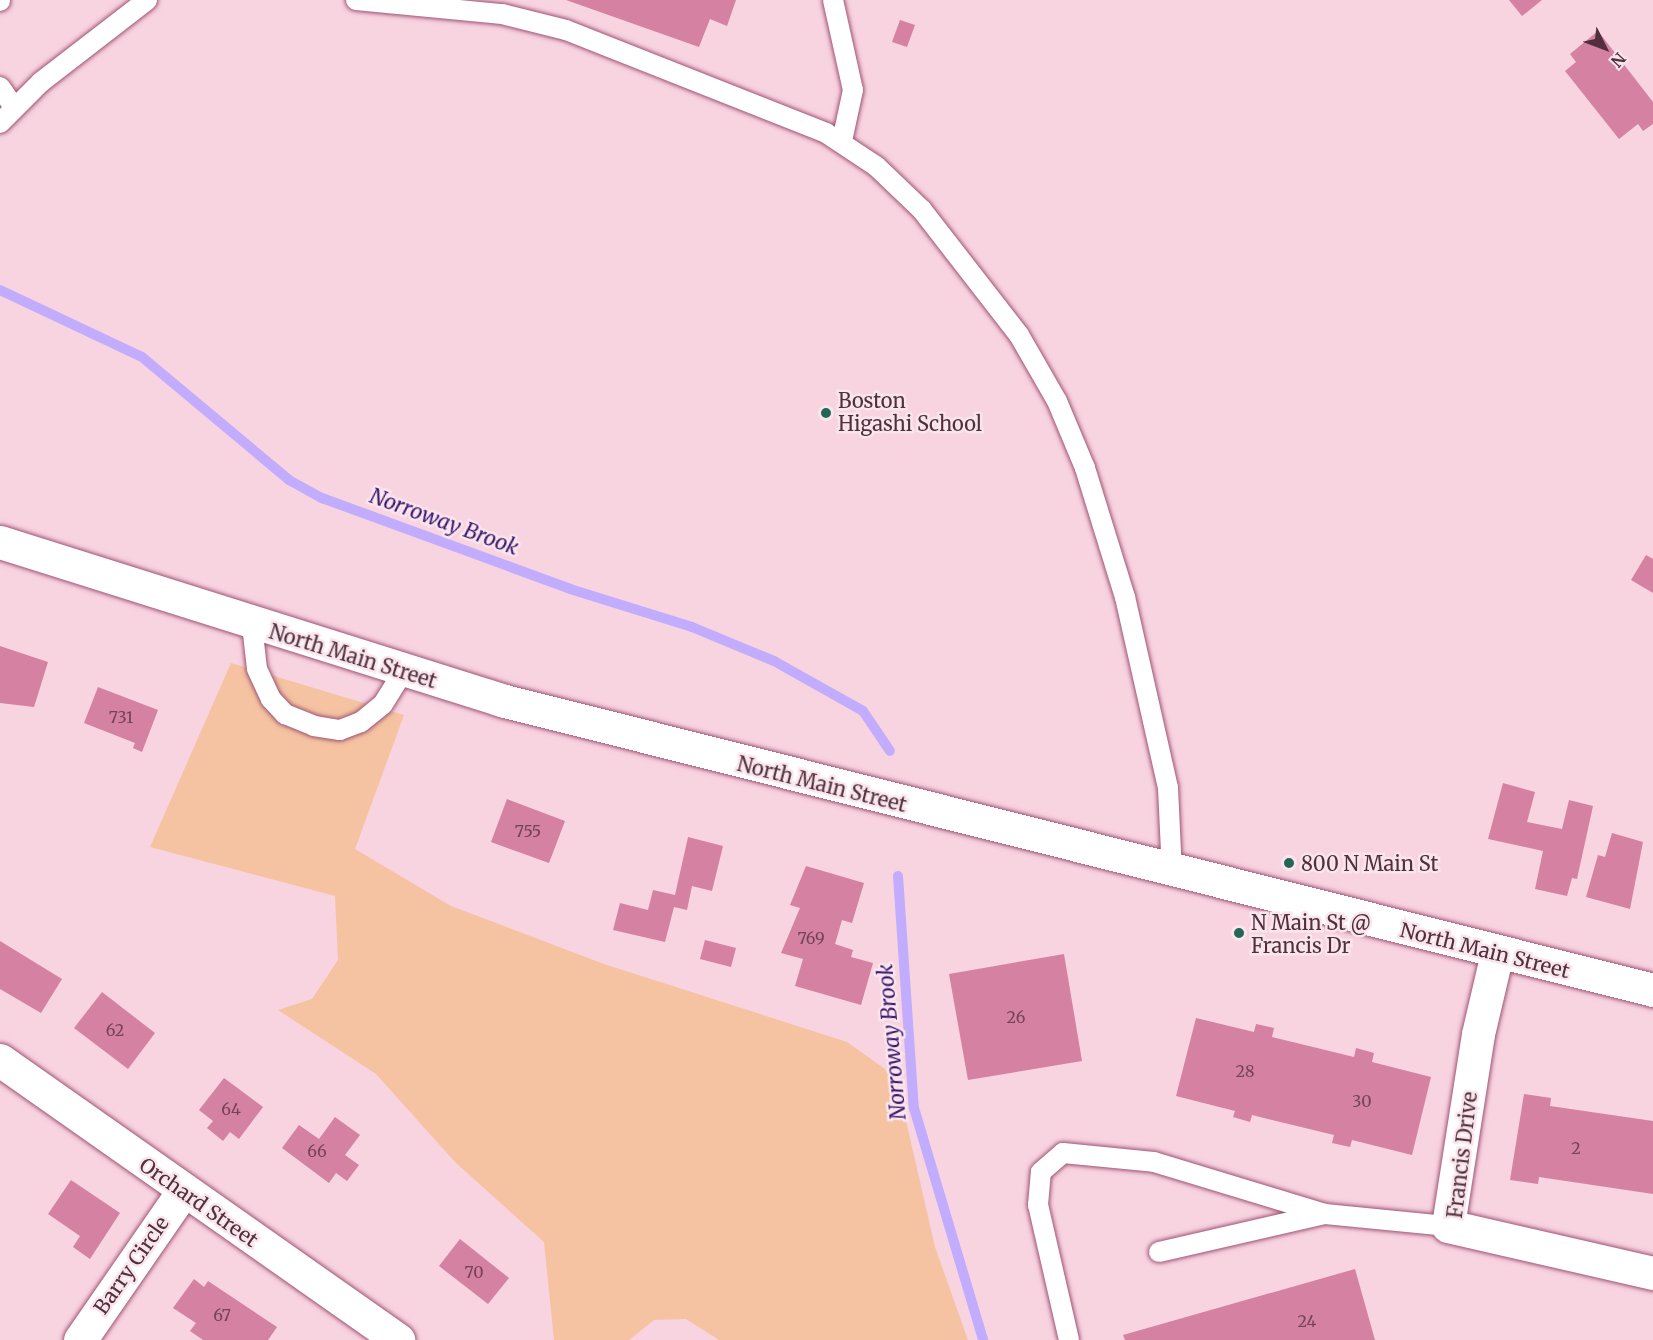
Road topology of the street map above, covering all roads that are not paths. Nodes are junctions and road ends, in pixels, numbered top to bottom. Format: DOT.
graph roads {
  1 [pos="147,0"];
  2 [pos="356,0"];
  3 [pos="832,0"];
  4 [pos="0,87"];
  5 [pos="14,107"];
  6 [pos="0,123"];
  7 [pos="842,141"];
  8 [pos="0,542"];
  9 [pos="252,625"];
  10 [pos="403,672"];
  11 [pos="1172,873"];
  12 [pos="1497,954"];
  13 [pos="1653,990"];
  14 [pos="0,1060"];
  15 [pos="183,1191"];
  16 [pos="1325,1214"];
  17 [pos="1448,1226"];
  18 [pos="1159,1252"];
  19 [pos="1653,1273"];
  20 [pos="80,1340"];
  21 [pos="399,1340"];
  22 [pos="1069,1340"];
  1 -- 5 [label="lane"];
  2 -- 7 [label="lane"];
  3 -- 7 [label="lane"];
  4 -- 5 [label="lane"];
  5 -- 6 [label="lane"];
  7 -- 11 [label="lane"];
  8 -- 9 [label="main road, North Main Street"];
  9 -- 10 [label="main road, North Main Street"];
  9 -- 10 [label="lane"];
  10 -- 11 [label="main road, North Main Street"];
  11 -- 12 [label="main road, North Main Street"];
  12 -- 13 [label="main road, North Main Street"];
  12 -- 17 [label="main road, Francis Drive"];
  14 -- 15 [label="main road, Orchard Street"];
  15 -- 20 [label="main road, Barry Circle"];
  15 -- 21 [label="main road, Orchard Street"];
  16 -- 17 [label="lane"];
  16 -- 18 [label="lane"];
  16 -- 22 [label="lane"];
  17 -- 19 [label="main road, Francis Drive"];
}
